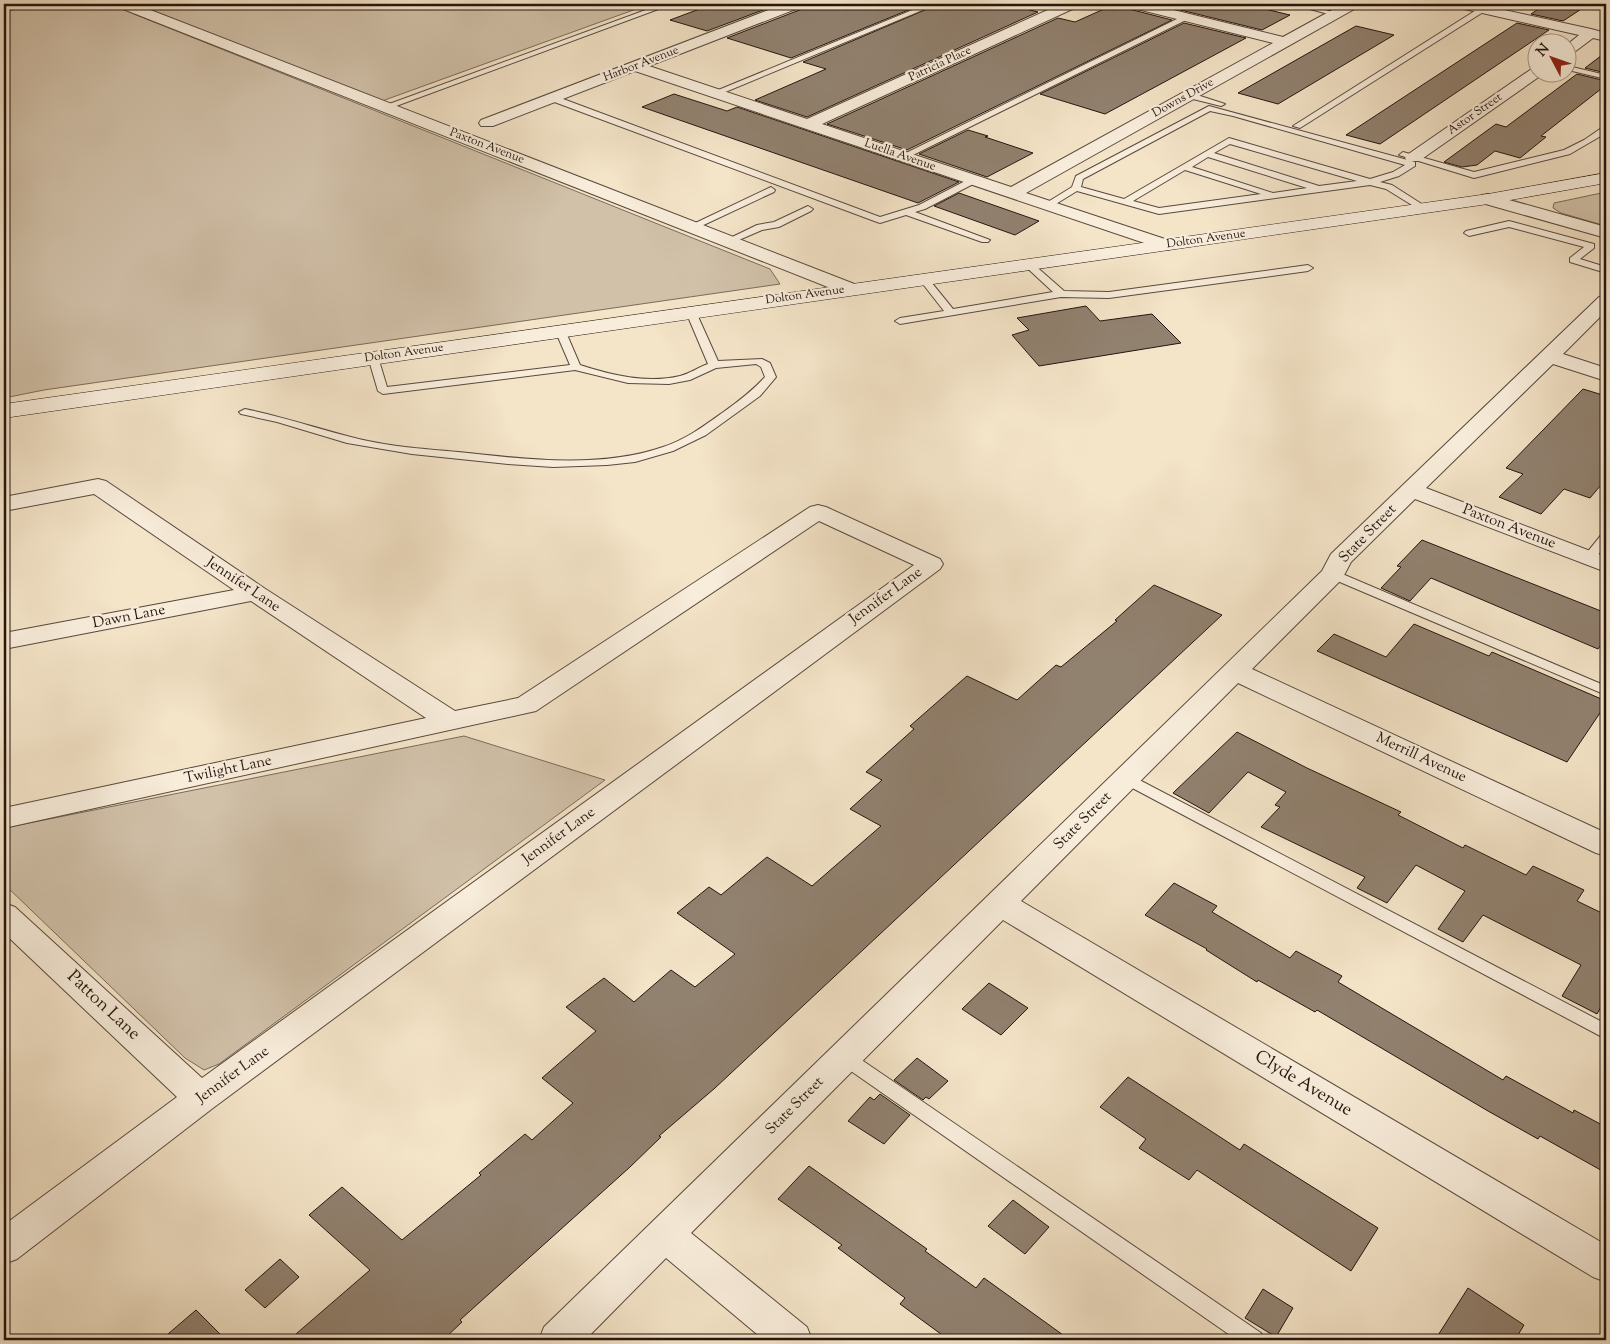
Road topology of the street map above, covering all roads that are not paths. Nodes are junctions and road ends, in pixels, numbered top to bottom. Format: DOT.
graph roads {
  1 [pos="123,4"];
  2 [pos="668,4"];
  3 [pos="796,4"];
  4 [pos="933,4"];
  5 [pos="1072,4"];
  6 [pos="1134,4"];
  7 [pos="1295,4"];
  8 [pos="1353,4"];
  9 [pos="1460,4"];
  10 [pos="1484,9"];
  11 [pos="1336,14"];
  12 [pos="1188,17"];
  13 [pos="1591,33"];
  14 [pos="1606,37"];
  15 [pos="1283,41"];
  16 [pos="1578,43"];
  17 [pos="635,66"];
  18 [pos="1578,71"];
  19 [pos="1528,78"];
  20 [pos="1606,78"];
  21 [pos="715,93"];
  22 [pos="1188,95"];
  23 [pos="552,98"];
  24 [pos="385,107"];
  25 [pos="487,123"];
  26 [pos="809,124"];
  27 [pos="1298,126"];
  28 [pos="1606,129"];
  29 [pos="1207,154"];
  30 [pos="904,156"];
  31 [pos="1413,158"];
  32 [pos="1184,167"];
  33 [pos="1606,178"];
  34 [pos="974,180"];
  35 [pos="1370,182"];
  36 [pos="1076,188"];
  37 [pos="1320,189"];
  38 [pos="771,190"];
  39 [pos="1013,193"];
  40 [pos="1274,196"];
  41 [pos="1488,199"];
  42 [pos="1125,202"];
  43 [pos="1048,205"];
  44 [pos="1423,208"];
  45 [pos="808,209"];
  46 [pos="906,212"];
  47 [pos="692,227"];
  48 [pos="1469,233"];
  49 [pos="1606,233"];
  50 [pos="985,240"];
  51 [pos="729,242"];
  52 [pos="1165,245"];
  53 [pos="1028,264"];
  54 [pos="1308,268"];
  55 [pos="1606,270"];
  56 [pos="924,278"];
  57 [pos="850,289"];
  58 [pos="1061,294"];
  59 [pos="1606,301"];
  60 [pos="691,312"];
  61 [pos="950,312"];
  62 [pos="900,321"];
  63 [pos="560,330"];
  64 [pos="1549,356"];
  65 [pos="373,357"];
  66 [pos="714,365"];
  67 [pos="576,367"];
  68 [pos="1606,375"];
  69 [pos="4,411"];
  70 [pos="245,412"];
  71 [pos="1411,490"];
  72 [pos="4,504"];
  73 [pos="1606,537"];
  74 [pos="1597,562"];
  75 [pos="1333,574"];
  76 [pos="255,593"];
  77 [pos="4,641"];
  78 [pos="1235,671"];
  79 [pos="1606,691"];
  80 [pos="452,722"];
  81 [pos="1126,778"];
  82 [pos="4,818"];
  83 [pos="1606,845"];
  84 [pos="1000,903"];
  85 [pos="4,915"];
  86 [pos="1606,1032"];
  87 [pos="844,1057"];
  88 [pos="202,1098"];
  89 [pos="665,1235"];
  90 [pos="4,1246"];
  91 [pos="1606,1265"];
  92 [pos="558,1340"];
  93 [pos="793,1340"];
  94 [pos="1254,1340"];
  1 -- 24 [label="street, Paxton Avenue"];
  2 -- 24 [label="lane"];
  3 -- 17 [label="street, Harbor Avenue"];
  4 -- 21 [label="lane"];
  5 -- 26 [label="street, Patricia Place"];
  6 -- 12 [label="street"];
  7 -- 11 [label="lane"];
  8 -- 11 [label="street, Downs Drive"];
  9 -- 10 [label="street"];
  10 -- 13 [label="street"];
  10 -- 27 [label="lane"];
  11 -- 15 [label="street, Downs Drive"];
  12 -- 15 [label="street"];
  12 -- 30 [label="lane"];
  13 -- 14 [label="street"];
  13 -- 16 [label="street"];
  15 -- 22 [label="street, Downs Drive"];
  17 -- 21 [label="street, Luella Avenue"];
  17 -- 23 [label="street, Harbor Avenue"];
  18 -- 20 [label="lane"];
  19 -- 31 [label="street, Astor Street"];
  21 -- 26 [label="street, Luella Avenue"];
  22 -- 27 [label="lane"];
  22 -- 39 [label="street, Downs Drive"];
  23 -- 25 [label="street, Harbor Avenue"];
  23 -- 46 [label="lane"];
  24 -- 47 [label="street, Paxton Avenue"];
  26 -- 30 [label="street, Luella Avenue"];
  27 -- 31 [label="lane"];
  28 -- 31 [label="lane"];
  29 -- 32 [label="lane"];
  29 -- 35 [label="lane"];
  29 -- 37 [label="lane"];
  30 -- 34 [label="street, Luella Avenue"];
  32 -- 40 [label="lane"];
  32 -- 42 [label="lane"];
  33 -- 41 [label="street, Dolton Avenue"];
  34 -- 39 [label="street, Luella Avenue"];
  34 -- 46 [label="lane"];
  35 -- 36 [label="lane"];
  35 -- 37 [label="lane"];
  35 -- 44 [label="lane"];
  36 -- 42 [label="lane"];
  36 -- 43 [label="lane"];
  37 -- 40 [label="lane"];
  38 -- 47 [label="lane"];
  39 -- 43 [label="street, Luella Avenue"];
  40 -- 42 [label="lane"];
  41 -- 44 [label="street, Dolton Avenue"];
  41 -- 49 [label="street"];
  43 -- 52 [label="street, Luella Avenue"];
  44 -- 52 [label="street, Dolton Avenue"];
  45 -- 51 [label="lane"];
  46 -- 50 [label="lane"];
  47 -- 51 [label="street, Paxton Avenue"];
  48 -- 55 [label="lane"];
  51 -- 57 [label="street, Paxton Avenue"];
  52 -- 53 [label="street, Dolton Avenue"];
  53 -- 56 [label="street, Dolton Avenue"];
  53 -- 58 [label="lane"];
  54 -- 58 [label="lane"];
  56 -- 57 [label="street, Dolton Avenue"];
  56 -- 61 [label="lane"];
  57 -- 60 [label="street, Dolton Avenue"];
  58 -- 61 [label="lane"];
  59 -- 64 [label="street, State Street"];
  60 -- 63 [label="street, Dolton Avenue"];
  60 -- 66 [label="lane"];
  61 -- 62 [label="lane"];
  63 -- 65 [label="street, Dolton Avenue"];
  63 -- 67 [label="lane"];
  64 -- 68 [label="street"];
  64 -- 71 [label="street, State Street"];
  65 -- 67 [label="lane"];
  65 -- 69 [label="street, Dolton Avenue"];
  66 -- 67 [label="lane"];
  66 -- 70 [label="lane"];
  71 -- 74 [label="street, Paxton Avenue"];
  71 -- 75 [label="street, State Street"];
  72 -- 76 [label="street, Jennifer Lane"];
  73 -- 74 [label="lane"];
  75 -- 78 [label="street, State Street"];
  75 -- 79 [label="lane"];
  76 -- 77 [label="street, Dawn Lane"];
  76 -- 80 [label="street, Jennifer Lane"];
  78 -- 81 [label="street, State Street"];
  78 -- 83 [label="street, Merrill Avenue"];
  80 -- 82 [label="street, Twilight Lane"];
  80 -- 88 [label="street, Jennifer Lane"];
  81 -- 84 [label="street, State Street"];
  81 -- 86 [label="lane"];
  84 -- 87 [label="street, State Street"];
  84 -- 91 [label="street, Clyde Avenue"];
  85 -- 88 [label="street, Patton Lane"];
  87 -- 89 [label="street, State Street"];
  87 -- 94 [label="lane"];
  88 -- 90 [label="street, Jennifer Lane"];
  89 -- 92 [label="street, State Street"];
  89 -- 93 [label="street"];
}
